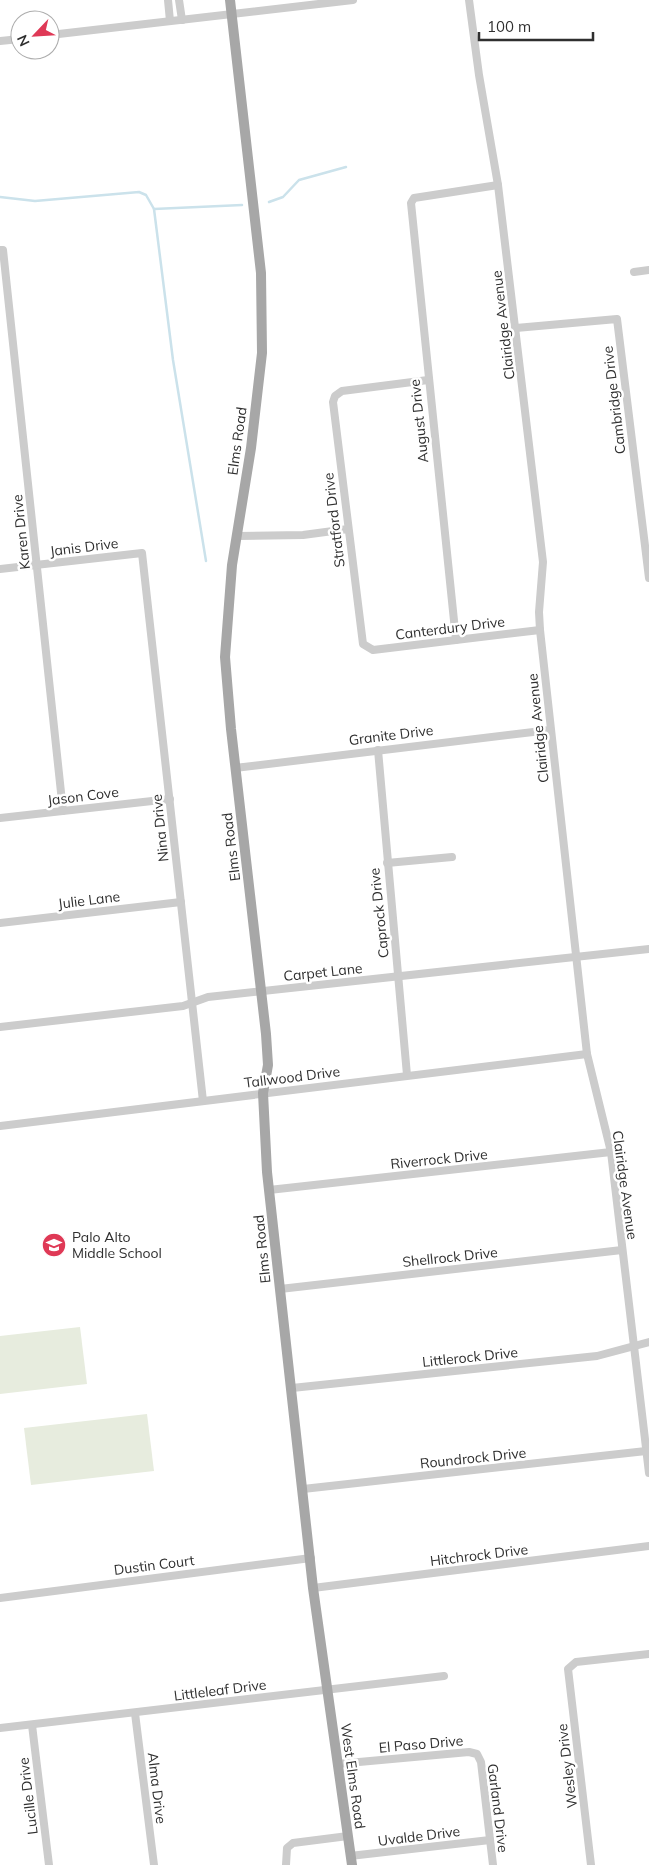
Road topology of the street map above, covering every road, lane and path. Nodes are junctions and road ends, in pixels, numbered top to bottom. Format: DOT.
graph roads {
  1 [pos="168,0"];
  2 [pos="180,0"];
  3 [pos="230,0"];
  4 [pos="353,0"];
  5 [pos="469,0"];
  6 [pos="232,14"];
  7 [pos="182,20"];
  8 [pos="170,21"];
  9 [pos="60,34"];
  10 [pos="498,184"];
  11 [pos="2,250"];
  12 [pos="649,270"];
  13 [pos="634,272"];
  14 [pos="516,328"];
  15 [pos="428,380"];
  16 [pos="348,529"];
  17 [pos="236,536"];
  18 [pos="142,553"];
  19 [pos="37,565"];
  20 [pos="0,570"];
  21 [pos="649,578"];
  22 [pos="540,630"];
  23 [pos="456,640"];
  24 [pos="364,645"];
  25 [pos="550,730"];
  26 [pos="378,750"];
  27 [pos="236,768"];
  28 [pos="170,799"];
  29 [pos="63,811"];
  30 [pos="0,818"];
  31 [pos="452,857"];
  32 [pos="387,863"];
  33 [pos="181,902"];
  34 [pos="0,923"];
  35 [pos="649,949"];
  36 [pos="578,957"];
  37 [pos="398,978"];
  38 [pos="262,991"];
  39 [pos="192,1003"];
  40 [pos="0,1027"];
  41 [pos="587,1054"];
  42 [pos="407,1074"];
  43 [pos="264,1093"];
  44 [pos="203,1100"];
  45 [pos="0,1126"];
  46 [pos="611,1152"];
  47 [pos="269,1190"];
  48 [pos="622,1250"];
  49 [pos="280,1289"];
  50 [pos="649,1342"];
  51 [pos="634,1347"];
  52 [pos="292,1388"];
  53 [pos="646,1451"];
  54 [pos="649,1473"];
  55 [pos="303,1490"];
  56 [pos="649,1546"];
  57 [pos="311,1558"];
  58 [pos="313,1588"];
  59 [pos="0,1598"];
  60 [pos="649,1654"];
  61 [pos="444,1676"];
  62 [pos="327,1690"];
  63 [pos="135,1713"];
  64 [pos="32,1724"];
  65 [pos="0,1728"];
  66 [pos="477,1754"];
  67 [pos="337,1764"];
  68 [pos="348,1836"];
  69 [pos="490,1840"];
  70 [pos="351,1861"];
  71 [pos="49,1865"];
  72 [pos="154,1865"];
  73 [pos="286,1865"];
  74 [pos="493,1865"];
  75 [pos="591,1865"];
  1 -- 8 [label="street"];
  2 -- 7 [label="street"];
  3 -- 6 [label="main road, Elms Road"];
  4 -- 6 [label="street"];
  5 -- 10 [label="street, Clairidge Avenue"];
  6 -- 7 [label="street"];
  6 -- 17 [label="main road, Elms Road"];
  7 -- 8 [label="street"];
  8 -- 9 [label="street"];
  10 -- 14 [label="street, Clairidge Avenue"];
  10 -- 15 [label="street, August Drive"];
  11 -- 19 [label="street, Karen Drive"];
  12 -- 13 [label="street"];
  14 -- 21 [label="street, Cambridge Drive"];
  14 -- 22 [label="street, Clairidge Avenue"];
  15 -- 16 [label="street, Stratford Drive"];
  15 -- 23 [label="street, August Drive"];
  16 -- 17 [label="street"];
  16 -- 24 [label="street, Stratford Drive"];
  17 -- 27 [label="main road, Elms Road"];
  18 -- 19 [label="street, Janis Drive"];
  18 -- 28 [label="street, Nina Drive"];
  19 -- 20 [label="street, Janis Drive"];
  19 -- 29 [label="street, Karen Drive"];
  22 -- 23 [label="street, Canterdury Drive"];
  22 -- 25 [label="street, Clairidge Avenue"];
  23 -- 24 [label="street, Canterdury Drive"];
  25 -- 26 [label="street, Granite Drive"];
  25 -- 36 [label="street, Clairidge Avenue"];
  26 -- 27 [label="street, Granite Drive"];
  26 -- 32 [label="street, Caprock Drive"];
  27 -- 38 [label="main road, Elms Road"];
  28 -- 29 [label="street, Jason Cove"];
  28 -- 33 [label="street, Nina Drive"];
  29 -- 30 [label="street, Jason Cove"];
  31 -- 32 [label="street"];
  32 -- 37 [label="street, Caprock Drive"];
  33 -- 34 [label="street, Julie Lane"];
  33 -- 39 [label="street, Nina Drive"];
  35 -- 36 [label="street, Carpet Lane"];
  36 -- 37 [label="street, Carpet Lane"];
  36 -- 41 [label="street, Clairidge Avenue"];
  37 -- 38 [label="street, Carpet Lane"];
  37 -- 42 [label="street, Caprock Drive"];
  38 -- 39 [label="street, Carpet Lane"];
  38 -- 43 [label="main road, Elms Road"];
  39 -- 40 [label="street, Carpet Lane"];
  39 -- 44 [label="street, Nina Drive"];
  41 -- 42 [label="street, Tallwood Drive"];
  41 -- 46 [label="street, Clairidge Avenue"];
  42 -- 43 [label="street, Tallwood Drive"];
  43 -- 44 [label="street, Tallwood Drive"];
  43 -- 47 [label="main road, Elms Road"];
  44 -- 45 [label="street, Tallwood Drive"];
  46 -- 47 [label="street, Riverrock Drive"];
  46 -- 48 [label="street, Clairidge Avenue"];
  47 -- 49 [label="main road, Elms Road"];
  48 -- 49 [label="street, Shellrock Drive"];
  48 -- 51 [label="street, Clairidge Avenue"];
  49 -- 52 [label="main road, Elms Road"];
  50 -- 51 [label="street, Littlerock Drive"];
  51 -- 52 [label="street, Littlerock Drive"];
  51 -- 53 [label="street, Clairidge Avenue"];
  52 -- 55 [label="main road, Elms Road"];
  53 -- 54 [label="street, Clairidge Avenue"];
  53 -- 55 [label="street, Roundrock Drive"];
  55 -- 57 [label="main road, Elms Road"];
  56 -- 58 [label="street, Hitchrock Drive"];
  57 -- 58 [label="main road, Elms Road"];
  57 -- 59 [label="street, Dustin Court"];
  58 -- 62 [label="main road, Elms Road"];
  60 -- 75 [label="street, Wesley Drive"];
  61 -- 62 [label="street, Littleleaf Drive"];
  62 -- 63 [label="street, Littleleaf Drive"];
  62 -- 67 [label="main road, West Elms Road"];
  63 -- 64 [label="street, Littleleaf Drive"];
  63 -- 72 [label="street, Alma Drive"];
  64 -- 65 [label="street, Littleleaf Drive"];
  64 -- 71 [label="street, Lucille Drive"];
  66 -- 67 [label="street, El Paso Drive"];
  66 -- 69 [label="street, Garland Drive"];
  67 -- 68 [label="main road, West Elms Road"];
  68 -- 70 [label="main road, West Elms Road"];
  68 -- 73 [label="street"];
  69 -- 70 [label="street, Uvalde Drive"];
  69 -- 74 [label="street, Garland Drive"];
}
